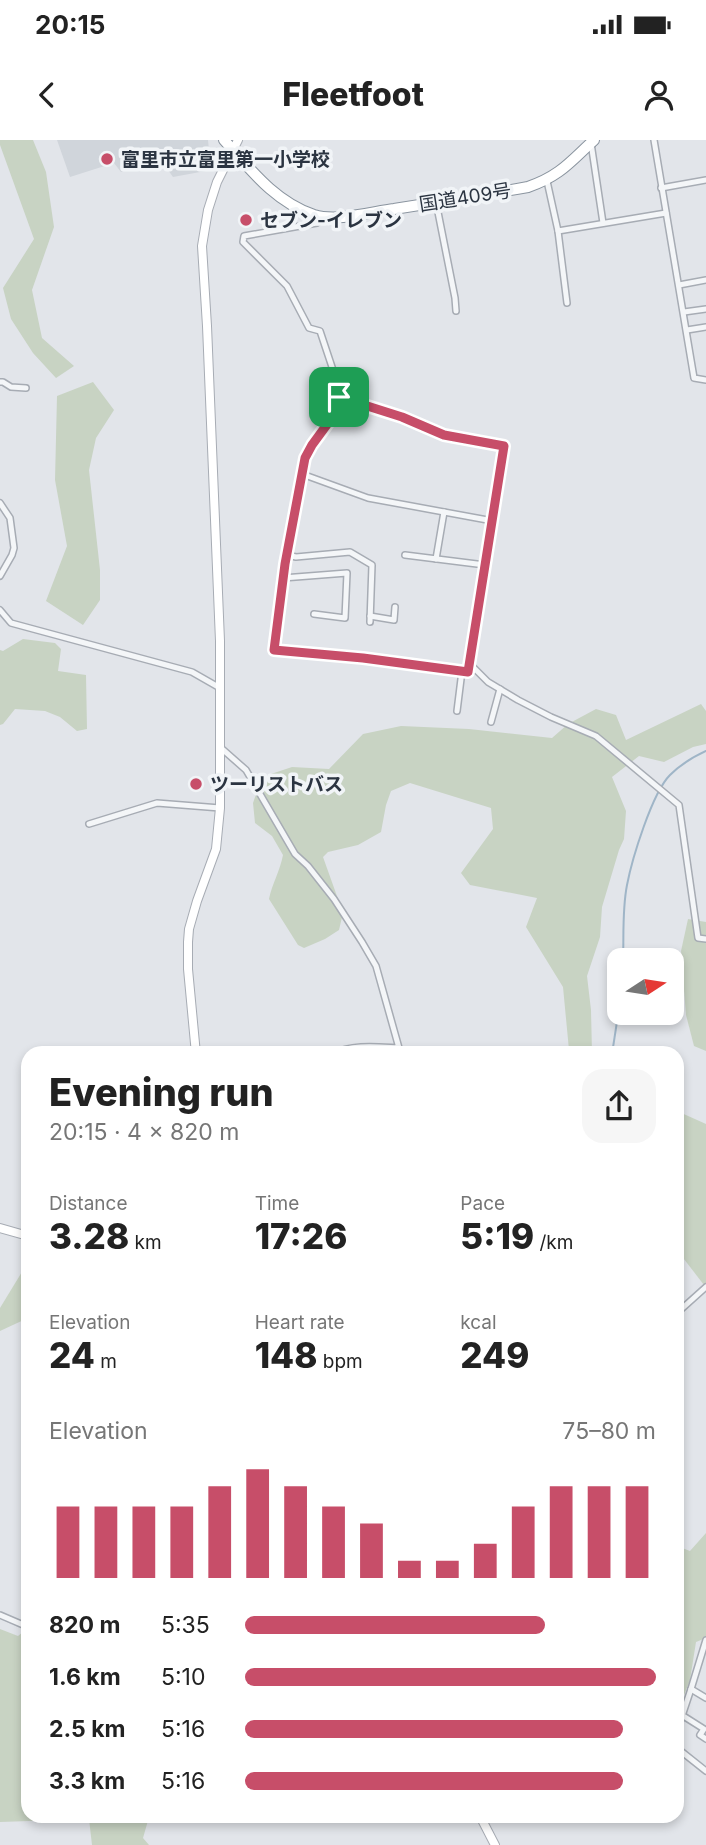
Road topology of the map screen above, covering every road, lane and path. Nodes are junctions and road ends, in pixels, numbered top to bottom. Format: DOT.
graph roads {
  1 [pos="224,140"];
  2 [pos="654,140"];
  3 [pos="592,141"];
  4 [pos="235,145"];
  5 [pos="706,180"];
  6 [pos="547,181"];
  7 [pos="661,188"];
  8 [pos="436,202"];
  9 [pos="666,213"];
  10 [pos="325,217"];
  11 [pos="603,223"];
  12 [pos="558,231"];
  13 [pos="706,281"];
  14 [pos="679,285"];
  15 [pos="567,303"];
  16 [pos="706,309"];
  17 [pos="456,310"];
  18 [pos="684,312"];
  19 [pos="706,327"];
  20 [pos="687,330"];
  21 [pos="706,380"];
  22 [pos="0,382"];
  23 [pos="26,388"];
  24 [pos="339,397"];
  25 [pos="302,474"];
  26 [pos="0,503"];
  27 [pos="444,512"];
  28 [pos="493,521"];
  29 [pos="287,555"];
  30 [pos="405,555"];
  31 [pos="436,559"];
  32 [pos="485,565"];
  33 [pos="0,576"];
  34 [pos="284,578"];
  35 [pos="395,607"];
  36 [pos="0,610"];
  37 [pos="314,614"];
  38 [pos="470,664"];
  39 [pos="462,671"];
  40 [pos="220,688"];
  41 [pos="500,689"];
  42 [pos="457,710"];
  43 [pos="491,722"];
  44 [pos="220,748"];
  45 [pos="220,808"];
  46 [pos="89,824"];
  47 [pos="706,939"];
  48 [pos="195,1046"];
  49 [pos="398,1046"];
  50 [pos="0,1228"];
  51 [pos="21,1234"];
  52 [pos="706,1287"];
  53 [pos="684,1307"];
  54 [pos="0,1615"];
  55 [pos="21,1625"];
  56 [pos="706,1640"];
  57 [pos="691,1689"];
  58 [pos="706,1698"];
  59 [pos="684,1710"];
  60 [pos="685,1717"];
  61 [pos="706,1739"];
  62 [pos="684,1753"];
  63 [pos="705,1767"];
  64 [pos="484,1823"];
  65 [pos="495,1845"];
  1 -- 4 [label="highway, 国道409号"];
  2 -- 7 [label="street"];
  3 -- 6 [label="highway, 国道409号"];
  3 -- 11 [label="street"];
  4 -- 10 [label="highway, 国道409号"];
  4 -- 40 [label="street"];
  5 -- 7 [label="street"];
  6 -- 8 [label="highway, 国道409号"];
  6 -- 12 [label="street"];
  7 -- 9 [label="street"];
  8 -- 10 [label="highway, 国道409号"];
  8 -- 17 [label="street"];
  9 -- 11 [label="street"];
  9 -- 14 [label="street"];
  10 -- 24 [label="street"];
  11 -- 12 [label="street"];
  12 -- 15 [label="street"];
  13 -- 14 [label="street"];
  14 -- 18 [label="street"];
  16 -- 18 [label="street"];
  18 -- 20 [label="street"];
  19 -- 20 [label="street"];
  20 -- 21 [label="street"];
  22 -- 23 [label="street"];
  24 -- 25 [label="street"];
  24 -- 28 [label="street"];
  25 -- 27 [label="street"];
  25 -- 29 [label="street"];
  26 -- 33 [label="street"];
  27 -- 28 [label="street"];
  27 -- 31 [label="street"];
  28 -- 32 [label="street"];
  29 -- 34 [label="street"];
  29 -- 35 [label="street"];
  30 -- 31 [label="street"];
  31 -- 32 [label="street"];
  32 -- 38 [label="street"];
  34 -- 37 [label="street"];
  34 -- 39 [label="street"];
  36 -- 40 [label="street"];
  38 -- 39 [label="street"];
  38 -- 41 [label="street"];
  39 -- 42 [label="street"];
  40 -- 44 [label="street"];
  41 -- 43 [label="street"];
  41 -- 47 [label="street"];
  44 -- 45 [label="street"];
  44 -- 49 [label="street"];
  45 -- 46 [label="street"];
  45 -- 48 [label="street"];
  50 -- 51 [label="street"];
  52 -- 53 [label="street"];
  54 -- 55 [label="street"];
  56 -- 57 [label="street"];
  57 -- 58 [label="street"];
  57 -- 59 [label="street"];
  60 -- 61 [label="street"];
  62 -- 63 [label="street"];
  64 -- 65 [label="street"];
}
